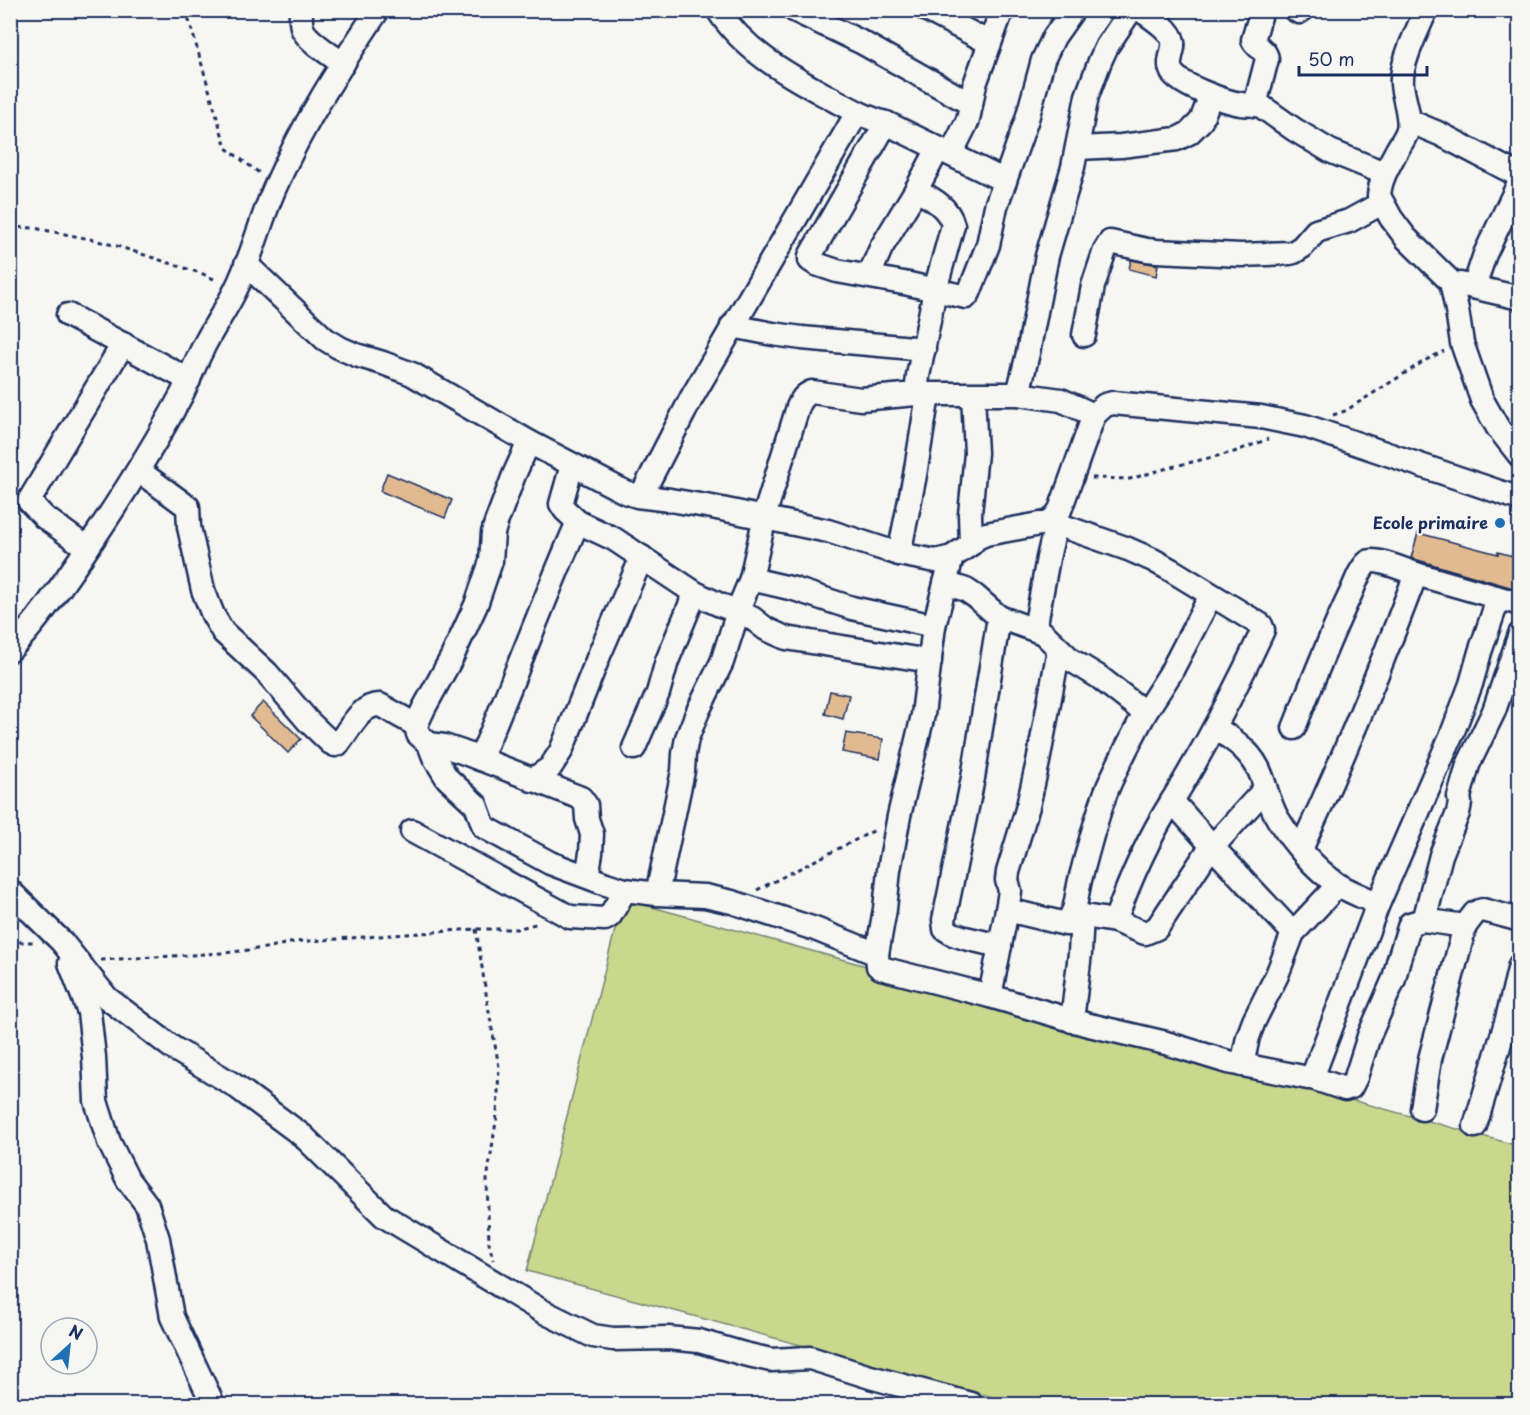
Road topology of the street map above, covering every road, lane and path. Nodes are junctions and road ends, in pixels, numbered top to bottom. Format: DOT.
graph roads {
  1 [pos="186,10"];
  2 [pos="301,10"];
  3 [pos="378,10"];
  4 [pos="718,10"];
  5 [pos="794,10"];
  6 [pos="927,10"];
  7 [pos="1002,10"];
  8 [pos="1073,10"];
  9 [pos="1131,10"];
  10 [pos="1141,10"];
  11 [pos="1262,10"];
  12 [pos="1295,10"];
  13 [pos="1302,10"];
  14 [pos="1426,10"];
  15 [pos="990,43"];
  16 [pos="343,64"];
  17 [pos="1210,95"];
  18 [pos="971,104"];
  19 [pos="1255,105"];
  20 [pos="857,113"];
  21 [pos="1409,121"];
  22 [pos="886,123"];
  23 [pos="1077,148"];
  24 [pos="944,152"];
  25 [pos="1384,173"];
  26 [pos="1520,176"];
  27 [pos="1005,181"];
  28 [pos="1520,181"];
  29 [pos="276,184"];
  30 [pos="916,190"];
  31 [pos="1382,203"];
  32 [pos="10,227"];
  33 [pos="246,264"];
  34 [pos="869,276"];
  35 [pos="1451,282"];
  36 [pos="1474,287"];
  37 [pos="236,289"];
  38 [pos="935,290"];
  39 [pos="1520,298"];
  40 [pos="68,315"];
  41 [pos="732,326"];
  42 [pos="1084,335"];
  43 [pos="123,344"];
  44 [pos="924,349"];
  45 [pos="189,380"];
  46 [pos="922,394"];
  47 [pos="973,394"];
  48 [pos="1018,394"];
  49 [pos="1094,415"];
  50 [pos="529,442"];
  51 [pos="1520,456"];
  52 [pos="572,465"];
  53 [pos="139,471"];
  54 [pos="641,496"];
  55 [pos="1520,499"];
  56 [pos="764,519"];
  57 [pos="578,522"];
  58 [pos="1053,523"];
  59 [pos="971,544"];
  60 [pos="87,548"];
  61 [pos="899,554"];
  62 [pos="642,557"];
  63 [pos="952,557"];
  64 [pos="1416,574"];
  65 [pos="751,579"];
  66 [pos="945,583"];
  67 [pos="695,593"];
  68 [pos="1211,595"];
  69 [pos="1496,597"];
  70 [pos="1520,604"];
  71 [pos="738,611"];
  72 [pos="999,617"];
  73 [pos="934,626"];
  74 [pos="1035,629"];
  75 [pos="1520,634"];
  76 [pos="1059,649"];
  77 [pos="10,650"];
  78 [pos="930,661"];
  79 [pos="1144,713"];
  80 [pos="1215,728"];
  81 [pos="1294,728"];
  82 [pos="423,734"];
  83 [pos="634,748"];
  84 [pos="480,759"];
  85 [pos="532,780"];
  86 [pos="1265,789"];
  87 [pos="1172,801"];
  88 [pos="899,816"];
  89 [pos="412,831"];
  90 [pos="1213,846"];
  91 [pos="1301,849"];
  92 [pos="587,876"];
  93 [pos="1338,885"];
  94 [pos="625,890"];
  95 [pos="10,891"];
  96 [pos="657,894"];
  97 [pos="732,902"];
  98 [pos="1378,904"];
  99 [pos="1007,910"];
  100 [pos="1077,914"];
  101 [pos="1423,920"];
  102 [pos="1520,920"];
  103 [pos="1115,921"];
  104 [pos="538,923"];
  105 [pos="1465,926"];
  106 [pos="476,929"];
  107 [pos="1293,933"];
  108 [pos="10,942"];
  109 [pos="62,942"];
  110 [pos="1000,946"];
  111 [pos="877,954"];
  112 [pos="99,960"];
  113 [pos="1518,975"];
  114 [pos="990,996"];
  115 [pos="1072,1021"];
  116 [pos="1242,1065"];
  117 [pos="1312,1077"];
  118 [pos="1422,1108"];
  119 [pos="1475,1126"];
  120 [pos="499,1285"];
  121 [pos="213,1404"];
  122 [pos="971,1404"];
  1 -- 29 [label="path"];
  2 -- 16 [label="street"];
  3 -- 16 [label="street"];
  4 -- 20 [label="street"];
  5 -- 18 [label="street"];
  6 -- 15 [label="street"];
  7 -- 15 [label="street"];
  8 -- 27 [label="street"];
  9 -- 23 [label="street"];
  10 -- 17 [label="street"];
  11 -- 19 [label="street"];
  12 -- 13 [label="street"];
  14 -- 21 [label="street"];
  15 -- 18 [label="street"];
  16 -- 29 [label="street"];
  17 -- 19 [label="street"];
  17 -- 23 [label="street"];
  18 -- 24 [label="street"];
  19 -- 25 [label="street"];
  20 -- 22 [label="street"];
  20 -- 41 [label="street"];
  21 -- 25 [label="street"];
  21 -- 26 [label="street"];
  22 -- 24 [label="street"];
  22 -- 34 [label="street"];
  23 -- 48 [label="street"];
  24 -- 27 [label="street"];
  24 -- 30 [label="street"];
  25 -- 31 [label="street"];
  27 -- 38 [label="street"];
  28 -- 36 [label="street"];
  29 -- 33 [label="street"];
  30 -- 34 [label="street"];
  30 -- 38 [label="street"];
  31 -- 35 [label="street"];
  31 -- 42 [label="street"];
  32 -- 37 [label="path"];
  33 -- 37 [label="street"];
  33 -- 50 [label="street"];
  34 -- 38 [label="street"];
  35 -- 36 [label="street"];
  35 -- 51 [label="street"];
  36 -- 39 [label="street"];
  37 -- 45 [label="street"];
  38 -- 44 [label="street"];
  40 -- 43 [label="street"];
  41 -- 44 [label="street"];
  41 -- 54 [label="street"];
  43 -- 45 [label="street"];
  43 -- 60 [label="street"];
  44 -- 46 [label="street"];
  45 -- 53 [label="street"];
  46 -- 47 [label="street"];
  46 -- 56 [label="street"];
  46 -- 61 [label="street"];
  47 -- 48 [label="street"];
  47 -- 59 [label="street"];
  48 -- 49 [label="street"];
  49 -- 55 [label="street"];
  49 -- 58 [label="street"];
  50 -- 52 [label="street"];
  50 -- 82 [label="street"];
  52 -- 54 [label="street"];
  52 -- 57 [label="street"];
  53 -- 60 [label="street"];
  53 -- 82 [label="street"];
  54 -- 56 [label="street"];
  56 -- 61 [label="street"];
  56 -- 65 [label="street"];
  57 -- 62 [label="street"];
  57 -- 84 [label="street"];
  58 -- 59 [label="street"];
  58 -- 68 [label="street"];
  58 -- 74 [label="street"];
  59 -- 63 [label="street"];
  60 -- 77 [label="street"];
  61 -- 63 [label="street"];
  62 -- 67 [label="street"];
  62 -- 85 [label="street"];
  63 -- 66 [label="street"];
  64 -- 69 [label="street"];
  64 -- 81 [label="street"];
  64 -- 91 [label="street"];
  65 -- 71 [label="street"];
  65 -- 73 [label="street"];
  66 -- 72 [label="street"];
  66 -- 73 [label="street"];
  67 -- 71 [label="street"];
  67 -- 83 [label="street"];
  68 -- 79 [label="street"];
  68 -- 80 [label="street"];
  69 -- 70 [label="street"];
  69 -- 98 [label="street"];
  71 -- 78 [label="street"];
  71 -- 96 [label="street"];
  72 -- 74 [label="street"];
  72 -- 110 [label="street"];
  73 -- 78 [label="street"];
  74 -- 76 [label="street"];
  75 -- 101 [label="street"];
  76 -- 79 [label="street"];
  76 -- 99 [label="street"];
  78 -- 88 [label="street"];
  79 -- 100 [label="street"];
  80 -- 86 [label="street"];
  80 -- 87 [label="street"];
  82 -- 84 [label="street"];
  82 -- 92 [label="street"];
  84 -- 85 [label="street"];
  85 -- 92 [label="street"];
  86 -- 90 [label="street"];
  86 -- 91 [label="street"];
  87 -- 90 [label="street"];
  87 -- 103 [label="street"];
  88 -- 97 [label="path"];
  88 -- 111 [label="street"];
  89 -- 94 [label="street"];
  90 -- 103 [label="street"];
  90 -- 107 [label="street"];
  91 -- 93 [label="street"];
  92 -- 94 [label="street"];
  93 -- 98 [label="street"];
  93 -- 107 [label="street"];
  94 -- 96 [label="street"];
  95 -- 109 [label="street"];
  96 -- 97 [label="street"];
  97 -- 111 [label="street"];
  98 -- 117 [label="street"];
  99 -- 100 [label="street"];
  99 -- 110 [label="street"];
  100 -- 103 [label="street"];
  100 -- 115 [label="street"];
  101 -- 105 [label="street"];
  101 -- 117 [label="street"];
  102 -- 105 [label="street"];
  104 -- 106 [label="path"];
  105 -- 118 [label="street"];
  106 -- 112 [label="path"];
  106 -- 120 [label="path"];
  107 -- 116 [label="street"];
  108 -- 109 [label="path"];
  109 -- 120 [label="street"];
  109 -- 121 [label="street"];
  110 -- 114 [label="street"];
  111 -- 114 [label="street"];
  113 -- 119 [label="street"];
  114 -- 115 [label="street"];
  115 -- 116 [label="street"];
  116 -- 117 [label="street"];
  120 -- 122 [label="street"];
}
